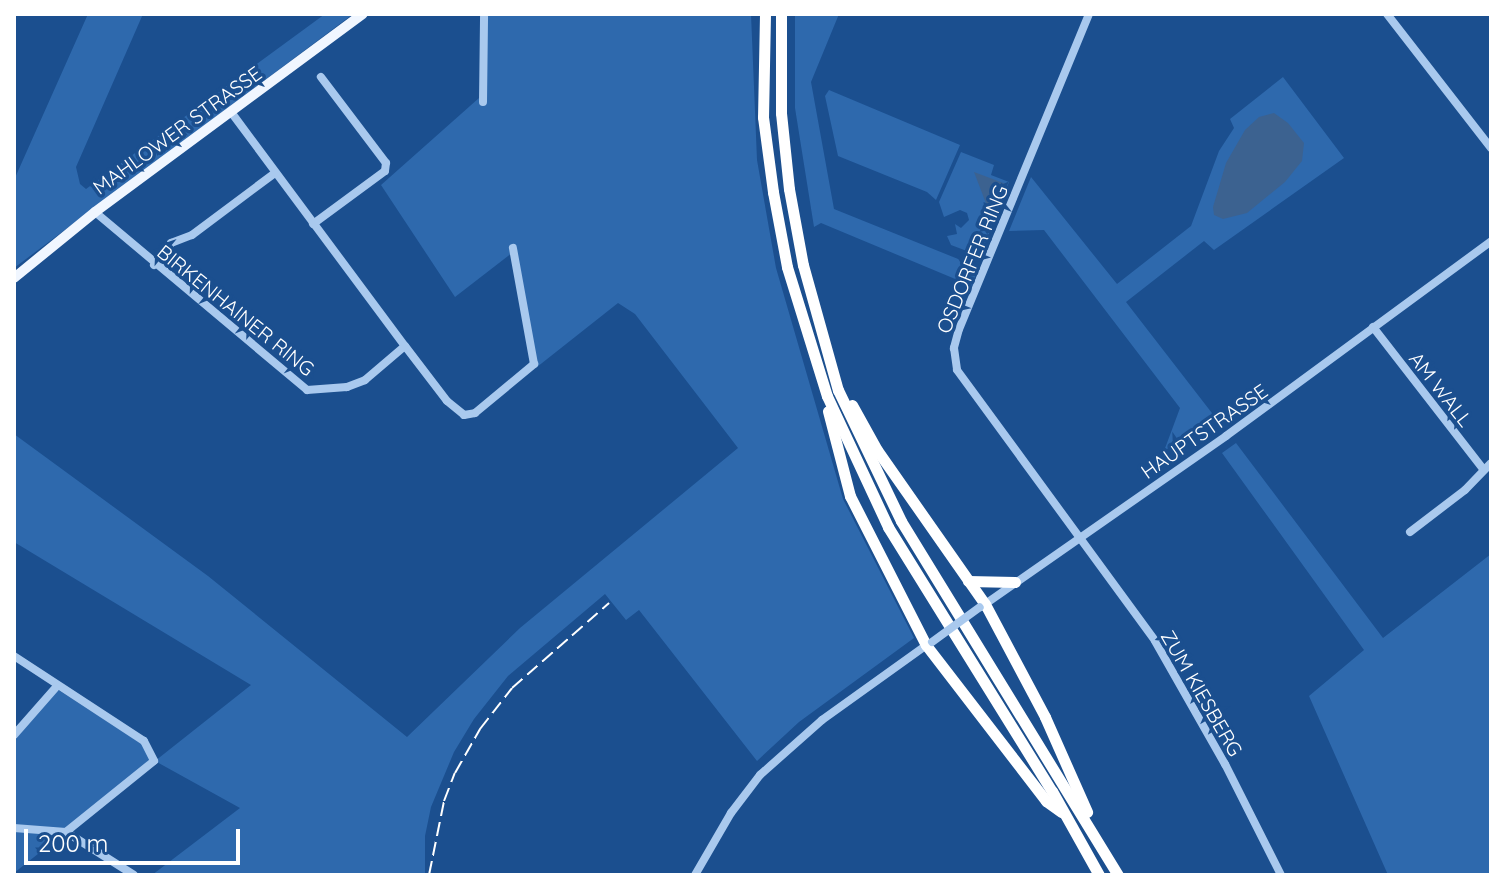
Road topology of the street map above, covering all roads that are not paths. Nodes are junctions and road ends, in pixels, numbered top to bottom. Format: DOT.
graph roads {
  1 [pos="363,14"];
  2 [pos="484,14"];
  3 [pos="757,14"];
  4 [pos="765,14"];
  5 [pos="781,14"];
  6 [pos="1089,14"];
  7 [pos="1387,14"];
  8 [pos="762,45"];
  9 [pos="321,77"];
  10 [pos="483,102"];
  11 [pos="231,112"];
  12 [pos="1491,148"];
  13 [pos="275,173"];
  14 [pos="95,212"];
  15 [pos="313,224"];
  16 [pos="1491,241"];
  17 [pos="513,248"];
  18 [pos="154,265"];
  19 [pos="14,278"];
  20 [pos="1373,327"];
  21 [pos="405,346"];
  22 [pos="828,357"];
  23 [pos="827,396"];
  24 [pos="1487,466"];
  25 [pos="1410,532"];
  26 [pos="1080,536"];
  27 [pos="968,581"];
  28 [pos="1015,582"];
  29 [pos="983,606"];
  30 [pos="929,643"];
  31 [pos="14,656"];
  32 [pos="57,686"];
  33 [pos="14,735"];
  34 [pos="1064,815"];
  35 [pos="14,828"];
  36 [pos="1093,831"];
  37 [pos="66,832"];
  38 [pos="134,875"];
  39 [pos="695,875"];
  40 [pos="1099,875"];
  41 [pos="1118,875"];
  42 [pos="1281,875"];
  1 -- 11 [label="main road, MAHLOWER STRASSE"];
  2 -- 10 [label="street"];
  3 -- 8 [label="highway"];
  4 -- 8 [label="highway"];
  5 -- 22 [label="highway"];
  6 -- 26 [label="street, OSDORFER RING"];
  7 -- 12 [label="street"];
  8 -- 23 [label="highway"];
  9 -- 15 [label="street"];
  11 -- 13 [label="street"];
  11 -- 14 [label="main road, MAHLOWER STRASSE"];
  13 -- 15 [label="street"];
  13 -- 18 [label="street"];
  14 -- 18 [label="street, BIRKENHAINER RING"];
  14 -- 19 [label="main road, MAHLOWER STRASSE"];
  15 -- 21 [label="street"];
  16 -- 20 [label="street, HAUPTSTRASSE"];
  17 -- 21 [label="street"];
  18 -- 21 [label="street, BIRKENHAINER RING"];
  20 -- 24 [label="street, AM WALL"];
  20 -- 26 [label="street, HAUPTSTRASSE"];
  22 -- 27 [label="highway"];
  22 -- 36 [label="highway"];
  23 -- 30 [label="highway"];
  23 -- 34 [label="highway"];
  24 -- 25 [label="street, AM WALL"];
  26 -- 28 [label="street, HAUPTSTRASSE"];
  26 -- 42 [label="street, ZUM KIESBERG"];
  27 -- 28 [label="highway"];
  27 -- 29 [label="highway"];
  28 -- 29 [label="street, HAUPTSTRASSE"];
  29 -- 30 [label="street, HAUPTSTRASSE, bridge"];
  29 -- 36 [label="highway"];
  30 -- 34 [label="highway"];
  30 -- 39 [label="street, HAUPTSTRASSE"];
  31 -- 32 [label="street"];
  32 -- 33 [label="street"];
  32 -- 37 [label="street"];
  34 -- 40 [label="highway"];
  35 -- 37 [label="street"];
  36 -- 41 [label="highway"];
  37 -- 38 [label="street"];
}
